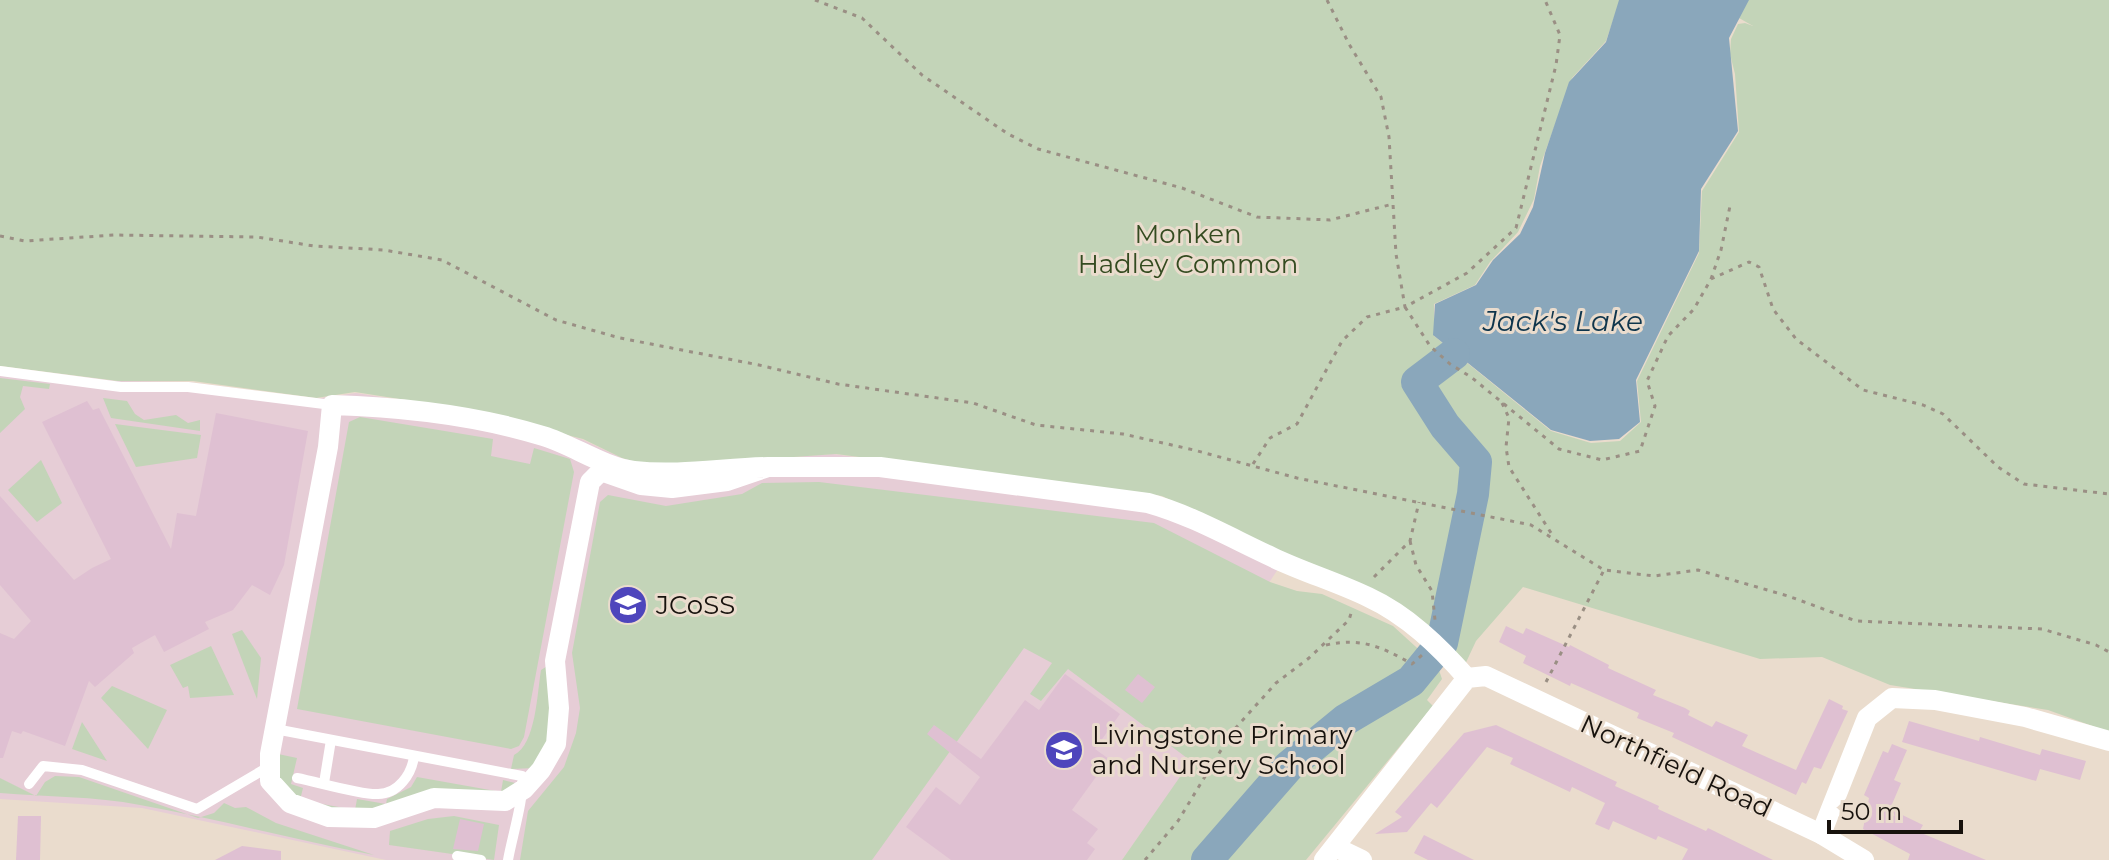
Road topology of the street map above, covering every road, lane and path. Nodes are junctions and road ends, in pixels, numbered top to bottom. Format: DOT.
graph roads {
  1 [pos="815,0"];
  2 [pos="1327,0"];
  3 [pos="1545,0"];
  4 [pos="1393,204"];
  5 [pos="1730,206"];
  6 [pos="0,236"];
  7 [pos="1711,279"];
  8 [pos="1405,307"];
  9 [pos="0,371"];
  10 [pos="1501,401"];
  11 [pos="332,405"];
  12 [pos="1252,465"];
  13 [pos="768,467"];
  14 [pos="2109,494"];
  15 [pos="1419,502"];
  16 [pos="1555,539"];
  17 [pos="1604,570"];
  18 [pos="1358,594"];
  19 [pos="2109,652"];
  20 [pos="1477,677"];
  21 [pos="1536,700"];
  22 [pos="275,729"];
  23 [pos="331,740"];
  24 [pos="2109,741"];
  25 [pos="414,756"];
  26 [pos="270,766"];
  27 [pos="297,778"];
  28 [pos="324,783"];
  29 [pos="29,784"];
  30 [pos="524,789"];
  31 [pos="1821,834"];
  32 [pos="1330,853"];
  33 [pos="457,856"];
  34 [pos="481,860"];
  35 [pos="508,860"];
  36 [pos="1145,860"];
  37 [pos="1362,860"];
  38 [pos="1864,860"];
  1 -- 4 [label="path"];
  2 -- 4 [label="path"];
  3 -- 8 [label="path"];
  4 -- 8 [label="path"];
  5 -- 7 [label="path"];
  6 -- 12 [label="path"];
  7 -- 10 [label="path"];
  7 -- 14 [label="path"];
  8 -- 10 [label="path"];
  8 -- 12 [label="path"];
  9 -- 11 [label="lane"];
  10 -- 16 [label="path"];
  11 -- 13 [label="street"];
  11 -- 22 [label="street"];
  12 -- 15 [label="path"];
  13 -- 18 [label="street"];
  13 -- 30 [label="street"];
  15 -- 16 [label="path"];
  15 -- 18 [label="path"];
  16 -- 17 [label="path"];
  17 -- 19 [label="path"];
  17 -- 21 [label="path"];
  18 -- 20 [label="street"];
  18 -- 36 [label="path"];
  20 -- 21 [label="street, Northfield Road"];
  20 -- 32 [label="street"];
  21 -- 31 [label="street, Northfield Road"];
  22 -- 23 [label="lane"];
  22 -- 26 [label="street"];
  23 -- 25 [label="lane"];
  23 -- 28 [label="lane"];
  24 -- 31 [label="street"];
  25 -- 28 [label="lane"];
  25 -- 30 [label="lane"];
  26 -- 29 [label="lane"];
  26 -- 30 [label="street"];
  27 -- 28 [label="lane"];
  30 -- 35 [label="lane"];
  31 -- 38 [label="street, Northfield Road"];
  32 -- 37 [label="street"];
  33 -- 34 [label="lane"];
}
